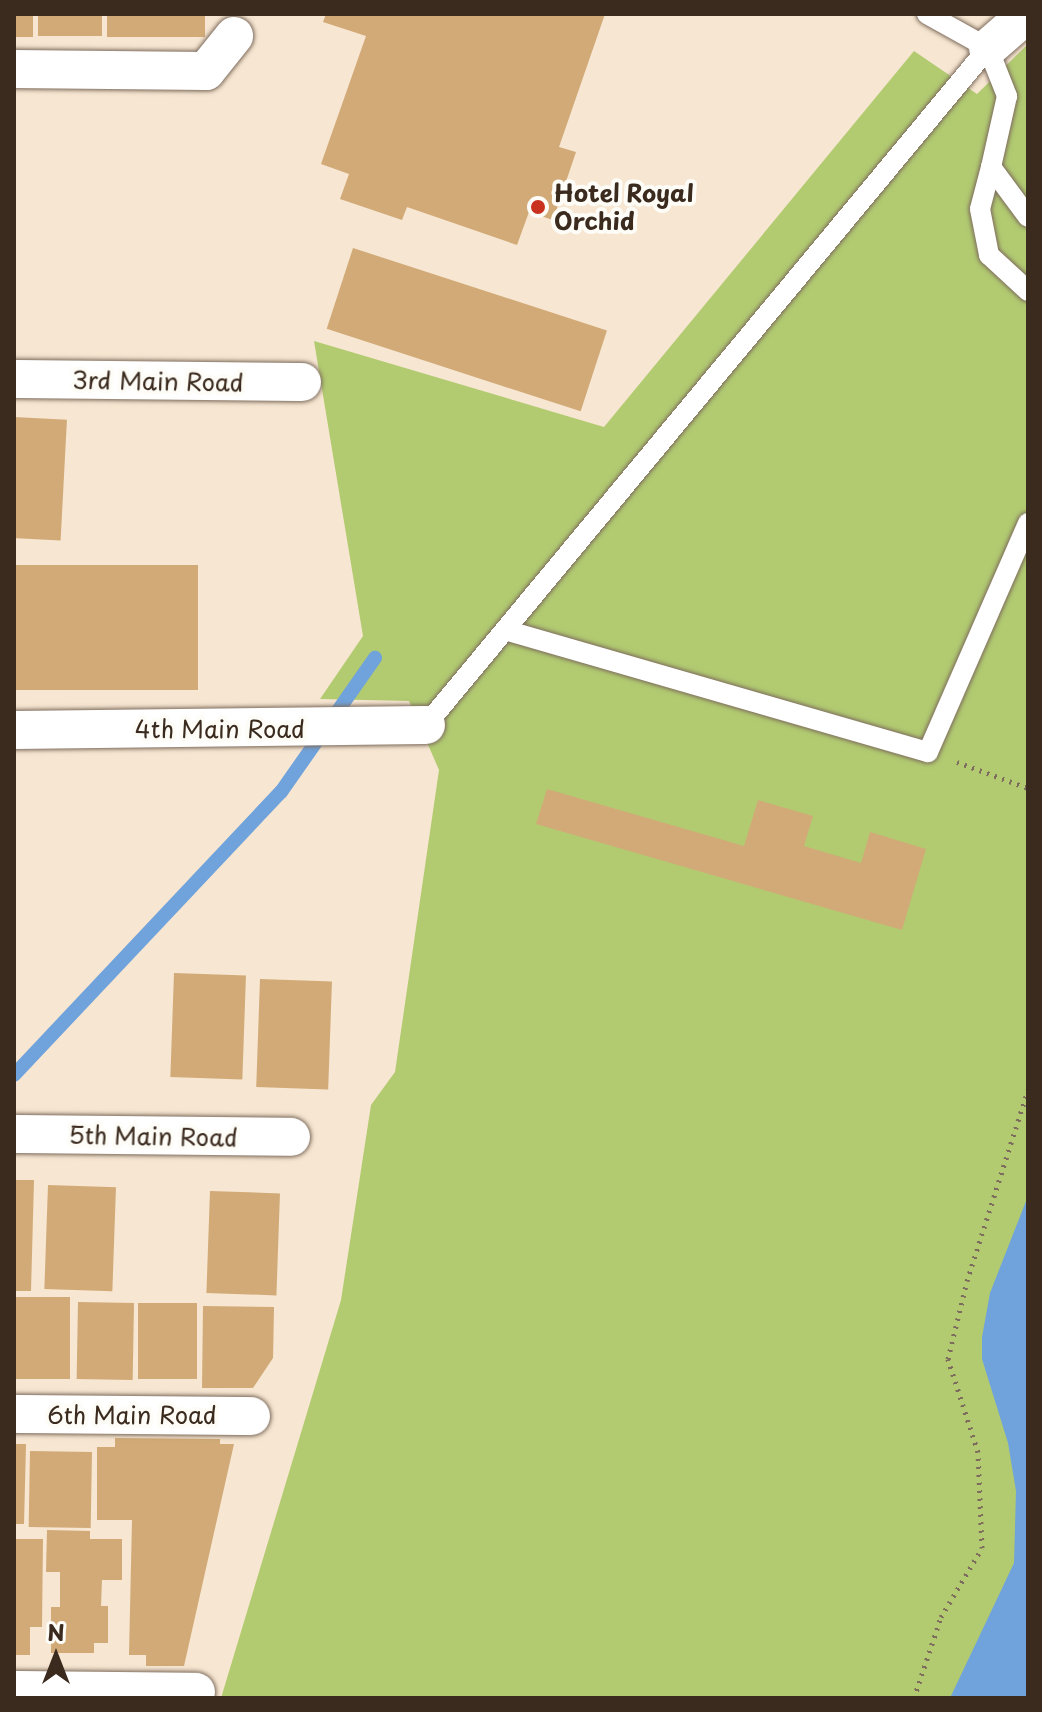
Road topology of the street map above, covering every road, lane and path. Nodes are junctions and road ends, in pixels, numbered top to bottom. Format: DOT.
graph roads {
  1 [pos="927,14"];
  2 [pos="1026,15"];
  3 [pos="241,25"];
  4 [pos="988,48"];
  5 [pos="14,69"];
  6 [pos="991,167"];
  7 [pos="1028,217"];
  8 [pos="1028,291"];
  9 [pos="14,379"];
  10 [pos="302,382"];
  11 [pos="1028,523"];
  12 [pos="508,631"];
  13 [pos="426,725"];
  14 [pos="14,730"];
  15 [pos="928,752"];
  16 [pos="1028,788"];
  17 [pos="1028,1090"];
  18 [pos="14,1134"];
  19 [pos="291,1137"];
  20 [pos="14,1414"];
  21 [pos="251,1416"];
  22 [pos="14,1690"];
  23 [pos="196,1692"];
  24 [pos="914,1698"];
  1 -- 4 [label="lane"];
  2 -- 4 [label="street"];
  3 -- 5 [label="street"];
  4 -- 6 [label="lane"];
  4 -- 12 [label="lane"];
  6 -- 7 [label="lane"];
  6 -- 8 [label="lane"];
  9 -- 10 [label="street, 3rd Main Road"];
  11 -- 15 [label="lane"];
  12 -- 13 [label="lane"];
  12 -- 15 [label="lane"];
  13 -- 14 [label="street, 4th Main Road"];
  15 -- 16 [label="path"];
  17 -- 24 [label="path"];
  18 -- 19 [label="street, 5th Main Road"];
  20 -- 21 [label="street, 6th Main Road"];
  22 -- 23 [label="street"];
}
